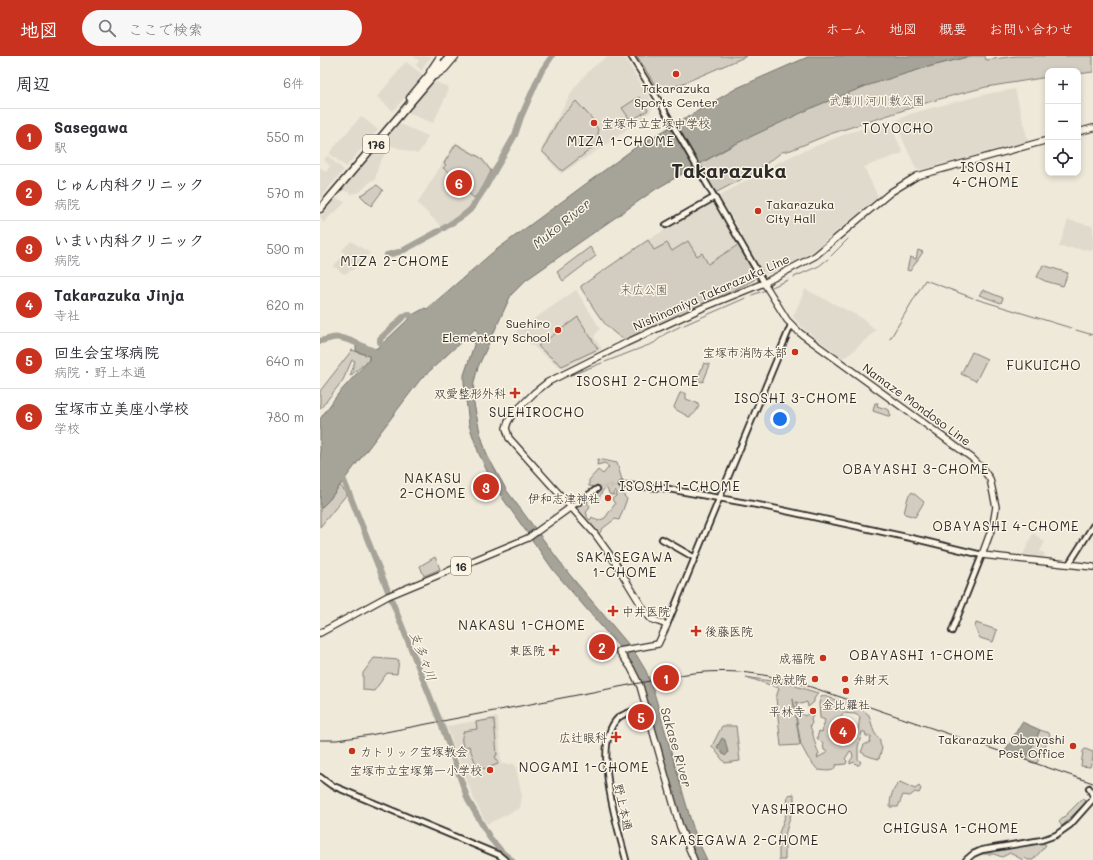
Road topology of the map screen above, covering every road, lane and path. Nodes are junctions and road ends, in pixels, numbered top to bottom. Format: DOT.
graph roads {
  1 [pos="440,56"];
  2 [pos="445,56"];
  3 [pos="450,56"];
  4 [pos="456,56"];
  5 [pos="631,56"];
  6 [pos="429,78"];
  7 [pos="1093,128"];
  8 [pos="1081,131"];
  9 [pos="1045,141"];
  10 [pos="714,196"];
  11 [pos="320,203"];
  12 [pos="320,209"];
  13 [pos="666,225"];
  14 [pos="764,283"];
  15 [pos="791,325"];
  16 [pos="622,485"];
  17 [pos="597,489"];
  18 [pos="719,499"];
  19 [pos="571,507"];
  20 [pos="1093,526"];
  21 [pos="662,539"];
  22 [pos="982,555"];
  23 [pos="695,558"];
  24 [pos="1069,564"];
  25 [pos="1093,567"];
  26 [pos="667,625"];
  27 [pos="952,631"];
  28 [pos="320,633"];
  29 [pos="646,707"];
  30 [pos="320,777"];
  31 [pos="1089,788"];
  32 [pos="1093,798"];
  33 [pos="505,860"];
  34 [pos="626,860"];
  35 [pos="694,860"];
  36 [pos="966,860"];
  1 -- 6 [label="main road"];
  2 -- 6 [label="highway, 176"];
  3 -- 6 [label="highway, 176"];
  4 -- 6 [label="main road"];
  5 -- 10 [label="street"];
  6 -- 11 [label="highway, 176"];
  6 -- 12 [label="highway, 176"];
  7 -- 8 [label="main road"];
  9 -- 14 [label="main road, Nishinomiya Takarazuka Line"];
  10 -- 13 [label="street"];
  10 -- 14 [label="street"];
  14 -- 15 [label="main road, Namaze Mondoso Line"];
  14 -- 19 [label="main road, Nishinomiya Takarazuka Line"];
  15 -- 18 [label="street"];
  15 -- 22 [label="main road, Namaze Mondoso Line"];
  16 -- 18 [label="street"];
  17 -- 19 [label="street"];
  18 -- 22 [label="street"];
  18 -- 23 [label="street"];
  19 -- 26 [label="main road, Nishinomiya Takarazuka Line"];
  19 -- 28 [label="main road, 16"];
  20 -- 24 [label="street"];
  21 -- 23 [label="street"];
  22 -- 24 [label="main road"];
  22 -- 27 [label="street"];
  23 -- 26 [label="street"];
  24 -- 25 [label="main road"];
  26 -- 29 [label="main road"];
  29 -- 34 [label="street, 野上本通"];
  29 -- 35 [label="main road"];
  30 -- 33 [label="street"];
  31 -- 32 [label="street"];
  32 -- 36 [label="street"];
}
